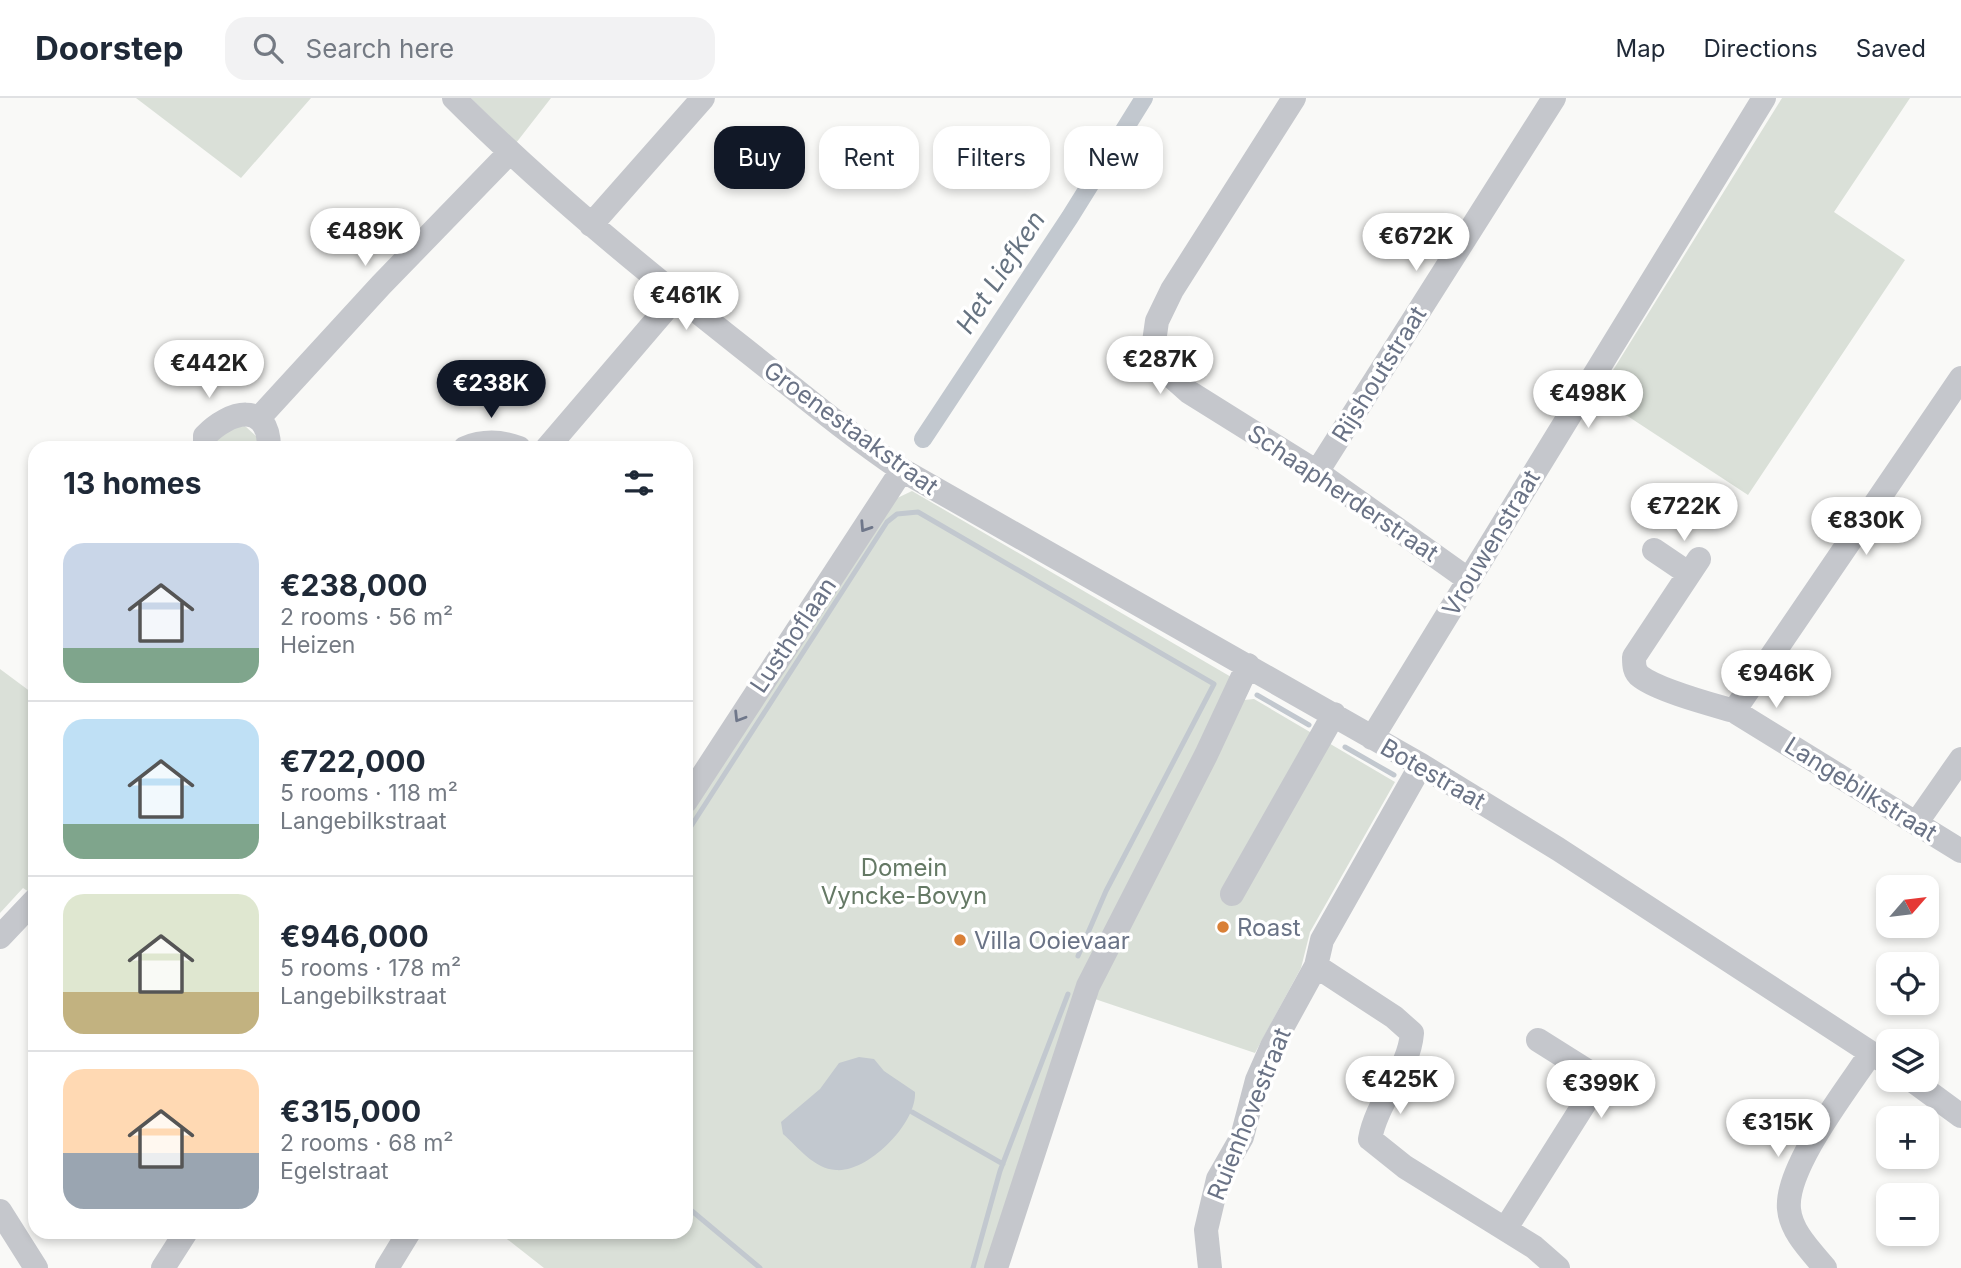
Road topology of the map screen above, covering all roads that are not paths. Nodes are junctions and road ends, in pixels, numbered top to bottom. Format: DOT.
graph roads {
  1 [pos="454,98"];
  2 [pos="703,98"];
  3 [pos="1294,98"];
  4 [pos="1554,98"];
  5 [pos="1764,98"];
  6 [pos="509,153"];
  7 [pos="591,225"];
  8 [pos="677,296"];
  9 [pos="1961,378"];
  10 [pos="259,418"];
  11 [pos="205,441"];
  12 [pos="269,441"];
  13 [pos="553,441"];
  14 [pos="902,470"];
  15 [pos="1317,472"];
  16 [pos="964,508"];
  17 [pos="1654,550"];
  18 [pos="1469,580"];
  19 [pos="1248,664"];
  20 [pos="1734,711"];
  21 [pos="1334,714"];
  22 [pos="1372,738"];
  23 [pos="1961,758"];
  24 [pos="1420,765"];
  25 [pos="693,790"];
  26 [pos="1917,822"];
  27 [pos="1961,851"];
  28 [pos="1232,894"];
  29 [pos="28,907"];
  30 [pos="0,937"];
  31 [pos="1316,966"];
  32 [pos="1538,1040"];
  33 [pos="1876,1056"];
  34 [pos="1876,1064"];
  35 [pos="1928,1092"];
  36 [pos="1961,1116"];
  37 [pos="0,1211"];
  38 [pos="1506,1228"];
  39 [pos="182,1239"];
  40 [pos="404,1239"];
  41 [pos="36,1268"];
  42 [pos="163,1268"];
  43 [pos="387,1268"];
  44 [pos="996,1268"];
  45 [pos="1210,1268"];
  46 [pos="1558,1268"];
  47 [pos="1825,1268"];
  1 -- 6 [label="street, Groenestaakstraat"];
  2 -- 7 [label="street"];
  3 -- 15 [label="street, Schaapherderstraat"];
  4 -- 15 [label="street, Rijshoutstraat"];
  5 -- 18 [label="street, Vrouwenstraat"];
  6 -- 7 [label="street, Groenestaakstraat"];
  6 -- 10 [label="street"];
  7 -- 8 [label="street, Groenestaakstraat"];
  8 -- 13 [label="street"];
  8 -- 14 [label="street, Groenestaakstraat"];
  9 -- 20 [label="street"];
  10 -- 11 [label="street"];
  10 -- 12 [label="street"];
  14 -- 16 [label="street, Groenestaakstraat"];
  14 -- 25 [label="street, Lusthoflaan, one-way"];
  15 -- 18 [label="street, Schaapherderstraat"];
  16 -- 19 [label="street, Botestraat"];
  17 -- 20 [label="street, Langebilkstraat"];
  18 -- 22 [label="street, Vrouwenstraat"];
  19 -- 21 [label="street, Botestraat"];
  19 -- 44 [label="street"];
  20 -- 26 [label="street, Langebilkstraat"];
  21 -- 22 [label="street, Botestraat"];
  21 -- 28 [label="street"];
  22 -- 24 [label="street, Botestraat"];
  23 -- 26 [label="street"];
  24 -- 31 [label="street, Ruienhovestraat"];
  24 -- 33 [label="street, Botestraat"];
  26 -- 27 [label="street, Langebilkstraat"];
  29 -- 30 [label="street"];
  31 -- 38 [label="street"];
  31 -- 45 [label="street, Ruienhovestraat"];
  32 -- 38 [label="street"];
  34 -- 47 [label="street"];
  35 -- 36 [label="street"];
  37 -- 41 [label="street"];
  38 -- 46 [label="street"];
  39 -- 42 [label="street"];
  40 -- 43 [label="street"];
}
